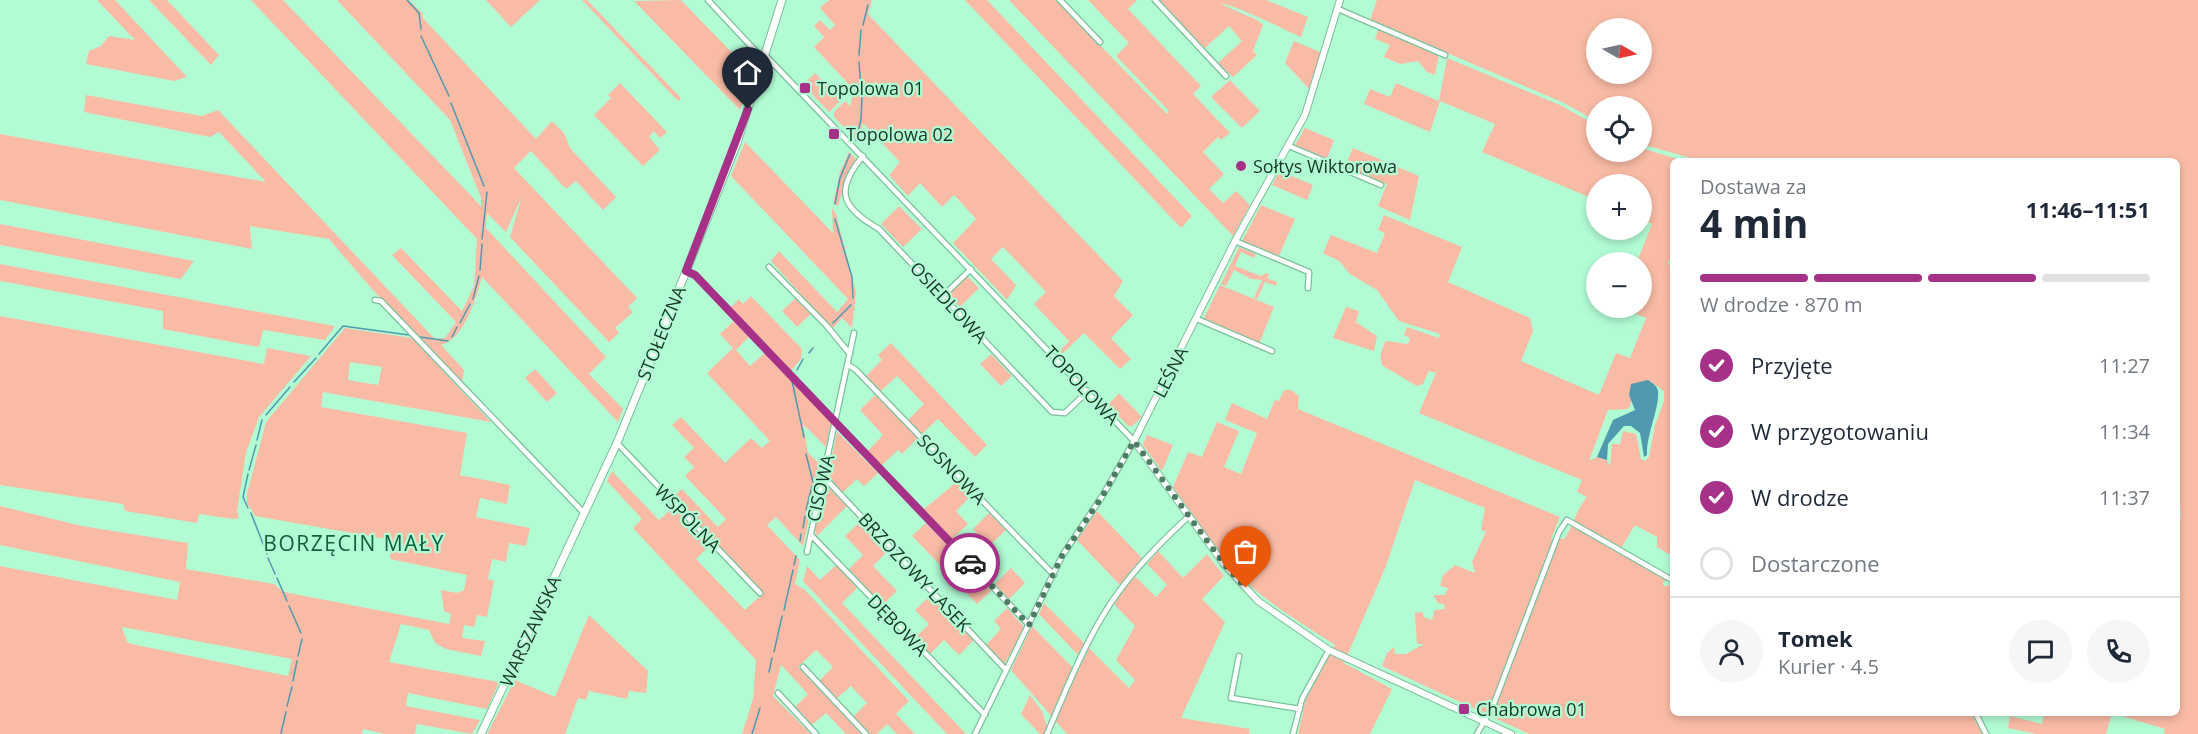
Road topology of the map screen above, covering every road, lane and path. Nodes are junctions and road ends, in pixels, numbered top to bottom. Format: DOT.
graph roads {
  1 [pos="708,0"];
  2 [pos="782,0"];
  3 [pos="1060,0"];
  4 [pos="1155,0"];
  5 [pos="1340,0"];
  6 [pos="1338,9"];
  7 [pos="1100,42"];
  8 [pos="1445,55"];
  9 [pos="764,57"];
  10 [pos="1227,76"];
  11 [pos="1289,146"];
  12 [pos="863,156"];
  13 [pos="1382,185"];
  14 [pos="1235,241"];
  15 [pos="769,267"];
  16 [pos="971,269"];
  17 [pos="686,271"];
  18 [pos="1308,288"];
  19 [pos="943,296"];
  20 [pos="375,300"];
  21 [pos="1197,319"];
  22 [pos="854,333"];
  23 [pos="1272,351"];
  24 [pos="850,354"];
  25 [pos="848,365"];
  26 [pos="1088,391"];
  27 [pos="836,423"];
  28 [pos="1134,441"];
  29 [pos="617,443"];
  30 [pos="822,475"];
  31 [pos="584,513"];
  32 [pos="1189,516"];
  33 [pos="578,526"];
  34 [pos="812,535"];
  35 [pos="807,552"];
  36 [pos="1054,575"];
  37 [pos="1670,579"];
  38 [pos="760,593"];
  39 [pos="1029,625"];
  40 [pos="1329,650"];
  41 [pos="1239,656"];
  42 [pos="803,667"];
  43 [pos="1006,670"];
  44 [pos="778,693"];
  45 [pos="1300,709"];
  46 [pos="985,715"];
  47 [pos="1977,716"];
  48 [pos="1484,722"];
  49 [pos="481,734"];
  50 [pos="816,734"];
  51 [pos="867,734"];
  52 [pos="975,734"];
  53 [pos="1047,734"];
  54 [pos="1293,734"];
  55 [pos="1477,734"];
  56 [pos="1511,734"];
  57 [pos="1986,734"];
  1 -- 9 [label="street, TOPOLOWA"];
  2 -- 9 [label="main road, STOŁECZNA"];
  3 -- 7 [label="street"];
  4 -- 10 [label="street"];
  5 -- 6 [label="street, LEŚNA"];
  6 -- 8 [label="street"];
  6 -- 11 [label="street, LEŚNA"];
  9 -- 12 [label="street, TOPOLOWA"];
  9 -- 17 [label="main road, STOŁECZNA"];
  11 -- 13 [label="street"];
  11 -- 14 [label="street, LEŚNA"];
  12 -- 16 [label="street, TOPOLOWA"];
  12 -- 19 [label="street, OSIEDLOWA"];
  14 -- 18 [label="street"];
  14 -- 21 [label="street, LEŚNA"];
  15 -- 24 [label="street"];
  16 -- 19 [label="street"];
  16 -- 26 [label="street, TOPOLOWA"];
  17 -- 27 [label="street"];
  17 -- 29 [label="main road, STOŁECZNA"];
  19 -- 26 [label="street, OSIEDLOWA"];
  20 -- 31 [label="street"];
  21 -- 23 [label="street"];
  21 -- 28 [label="street, LEŚNA"];
  22 -- 24 [label="street, CISOWA"];
  24 -- 25 [label="street, CISOWA"];
  25 -- 27 [label="street, CISOWA"];
  25 -- 36 [label="street, SOSNOWA"];
  26 -- 28 [label="street, TOPOLOWA"];
  27 -- 30 [label="street, CISOWA"];
  27 -- 39 [label="street"];
  28 -- 32 [label="street, TOPOLOWA"];
  28 -- 36 [label="street, LEŚNA"];
  29 -- 31 [label="main road, STOŁECZNA"];
  29 -- 38 [label="street, WSPÓLNA"];
  30 -- 34 [label="street, CISOWA"];
  30 -- 43 [label="street, BRZOZOWY LASEK"];
  31 -- 33 [label="main road, STOŁECZNA"];
  32 -- 40 [label="street, TOPOLOWA"];
  32 -- 53 [label="street"];
  33 -- 49 [label="main road, WARSZAWSKA"];
  34 -- 35 [label="street, CISOWA"];
  34 -- 46 [label="street, DĘBOWA"];
  36 -- 39 [label="street, LEŚNA"];
  37 -- 48 [label="street"];
  39 -- 43 [label="street, LEŚNA"];
  40 -- 45 [label="street"];
  40 -- 48 [label="street, TOPOLOWA"];
  41 -- 45 [label="street"];
  42 -- 51 [label="street"];
  43 -- 46 [label="street, LEŚNA"];
  44 -- 50 [label="street"];
  45 -- 54 [label="street"];
  46 -- 52 [label="street, LEŚNA"];
  47 -- 57 [label="street"];
  48 -- 55 [label="street"];
  48 -- 56 [label="street, TOPOLOWA"];
}
